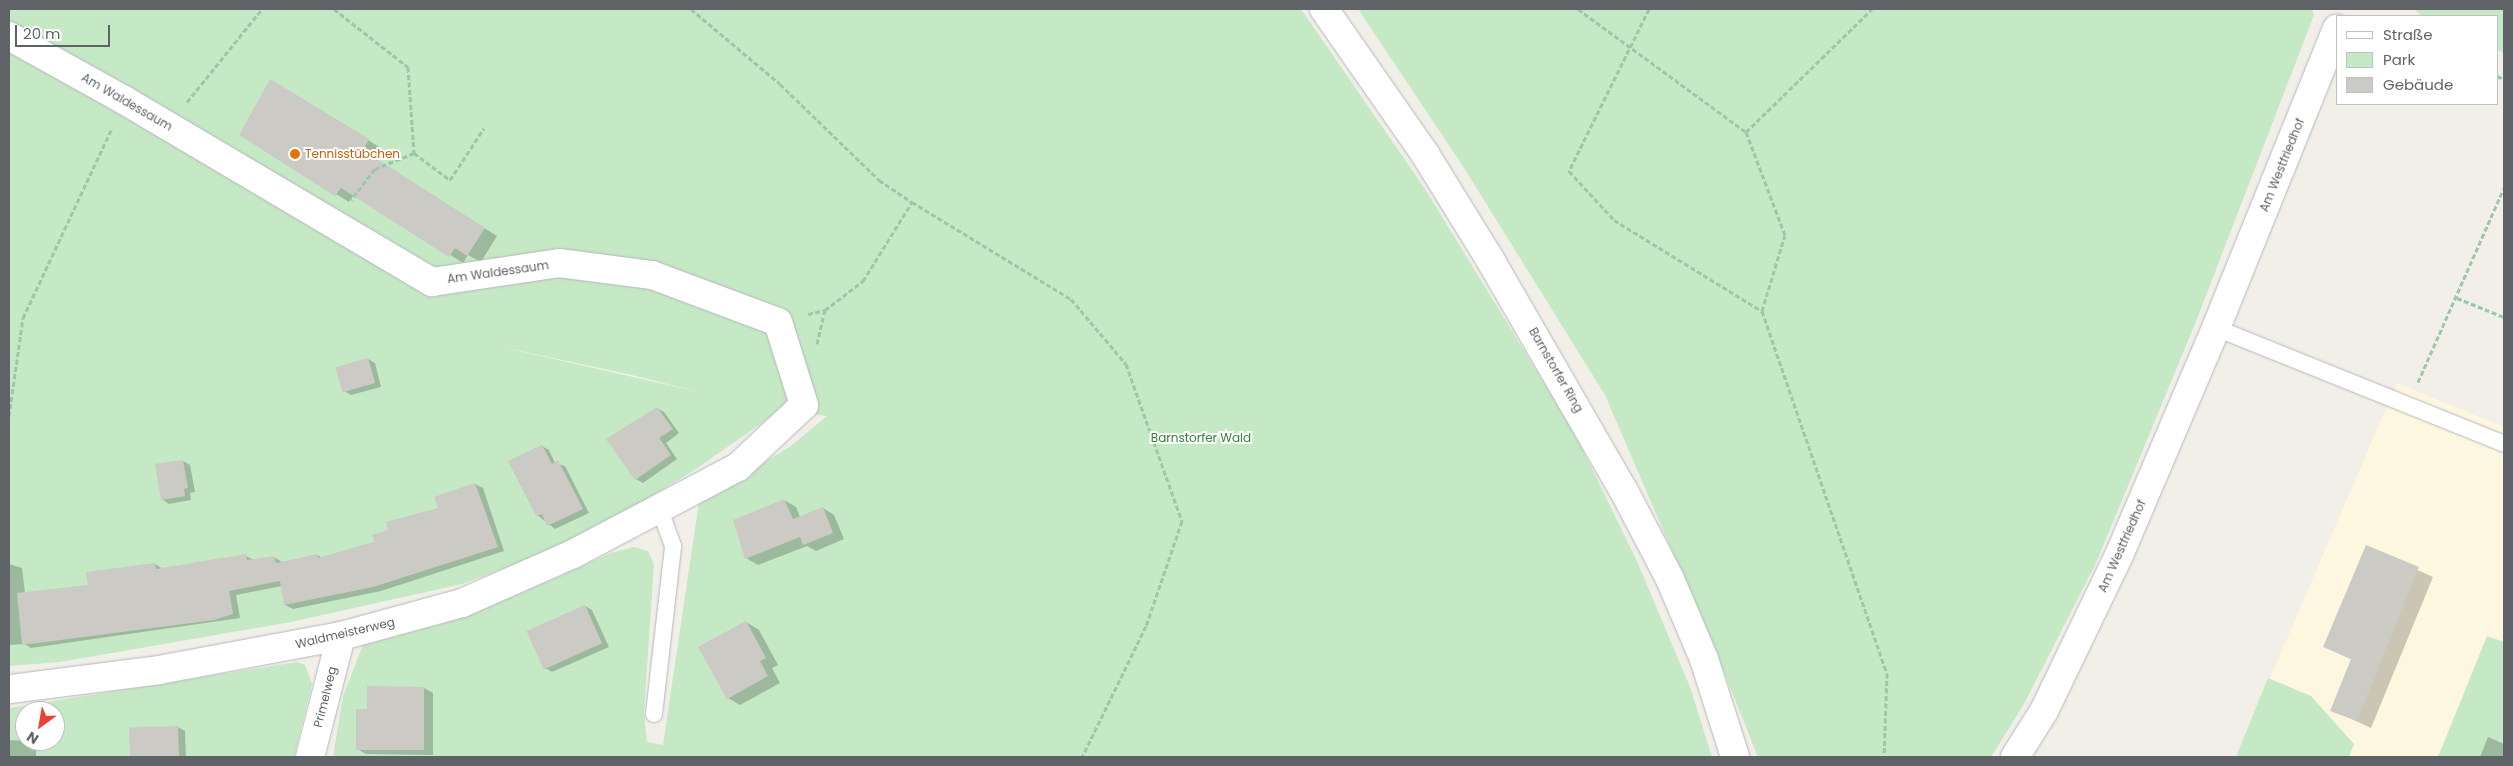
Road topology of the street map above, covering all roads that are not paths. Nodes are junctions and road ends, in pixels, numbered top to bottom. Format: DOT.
graph roads {
  1 [pos="1324,9"];
  2 [pos="2336,31"];
  3 [pos="9,36"];
  4 [pos="2216,328"];
  5 [pos="2504,444"];
  6 [pos="660,507"];
  7 [pos="341,636"];
  8 [pos="9,689"];
  9 [pos="654,714"];
  10 [pos="310,757"];
  11 [pos="1735,757"];
  12 [pos="2015,757"];
  1 -- 11 [label="street, Barnstorfer Ring"];
  2 -- 4 [label="street, Am Westfriedhof"];
  3 -- 6 [label="street, Am Waldessaum"];
  4 -- 5 [label="lane"];
  4 -- 12 [label="street, Am Westfriedhof"];
  6 -- 7 [label="street, Waldmeisterweg"];
  6 -- 9 [label="lane"];
  7 -- 8 [label="street, Waldmeisterweg"];
  7 -- 10 [label="street, Primelweg"];
}
